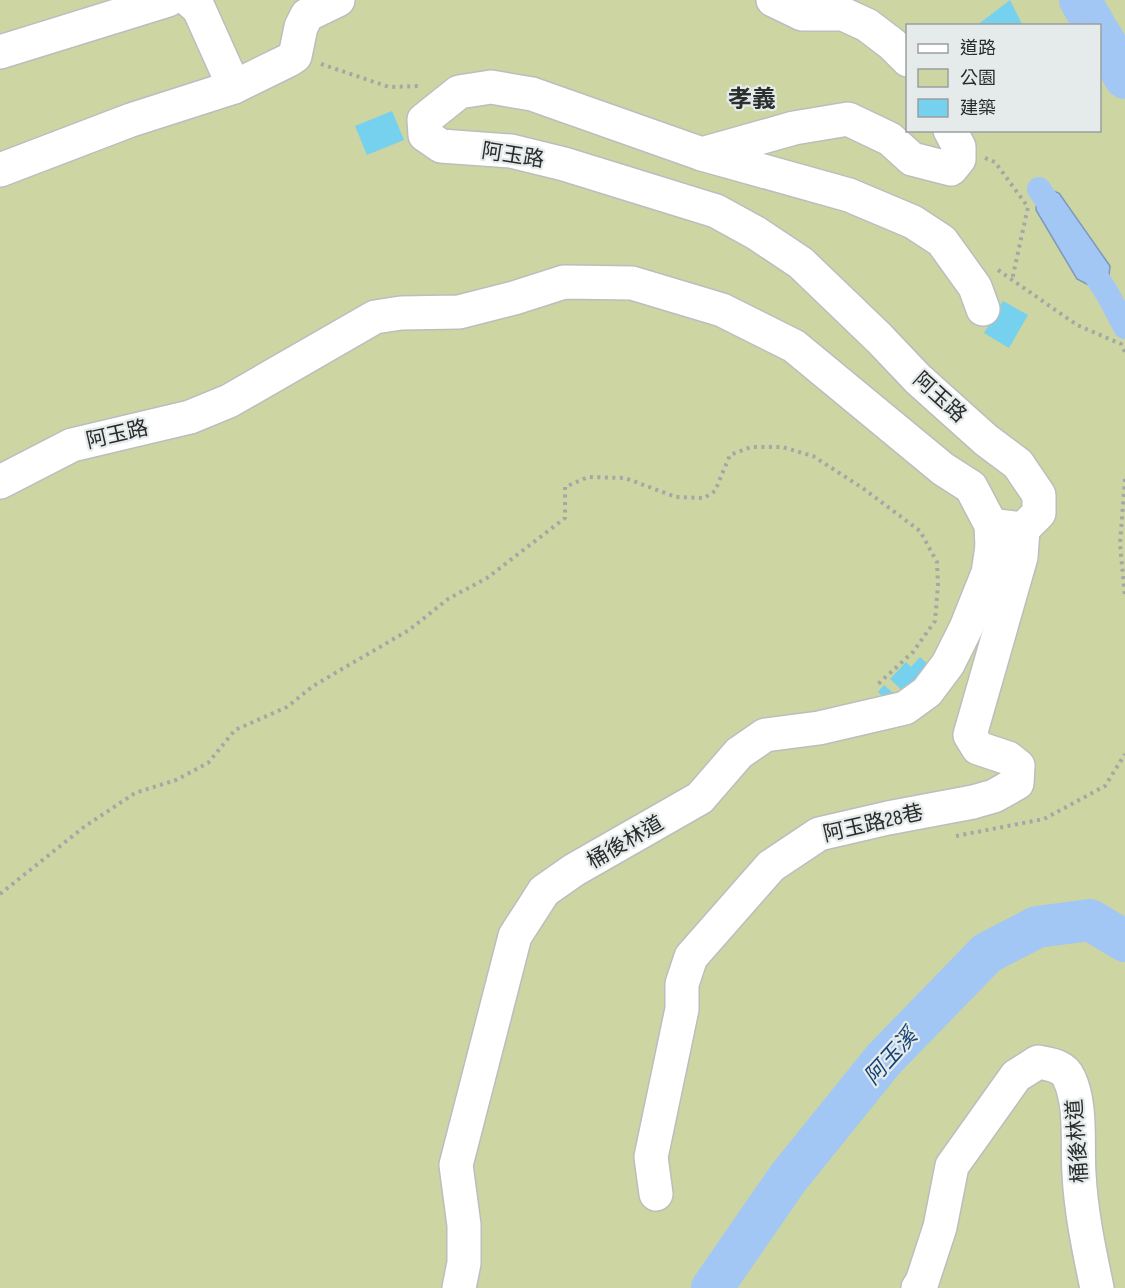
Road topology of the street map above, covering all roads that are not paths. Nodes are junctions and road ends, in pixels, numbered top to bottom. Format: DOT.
graph roads {
  1 [pos="168,0"];
  2 [pos="189,0"];
  3 [pos="338,0"];
  4 [pos="773,0"];
  5 [pos="0,52"];
  6 [pos="906,58"];
  7 [pos="234,87"];
  8 [pos="955,139"];
  9 [pos="702,154"];
  10 [pos="0,170"];
  11 [pos="983,309"];
  12 [pos="0,482"];
  13 [pos="1023,529"];
  14 [pos="992,536"];
  15 [pos="657,1194"];
  16 [pos="459,1288"];
  17 [pos="918,1288"];
  18 [pos="1097,1288"];
  1 -- 5 [label="street"];
  2 -- 7 [label="street"];
  3 -- 7 [label="street"];
  4 -- 6 [label="street"];
  7 -- 10 [label="street"];
  8 -- 9 [label="street"];
  9 -- 11 [label="street"];
  9 -- 13 [label="street, 阿玉路"];
  12 -- 14 [label="street, 阿玉路"];
  13 -- 14 [label="street"];
  13 -- 15 [label="street, 阿玉路28巷"];
  14 -- 16 [label="street, 桶後林道"];
  17 -- 18 [label="street, 桶後林道"];
}
